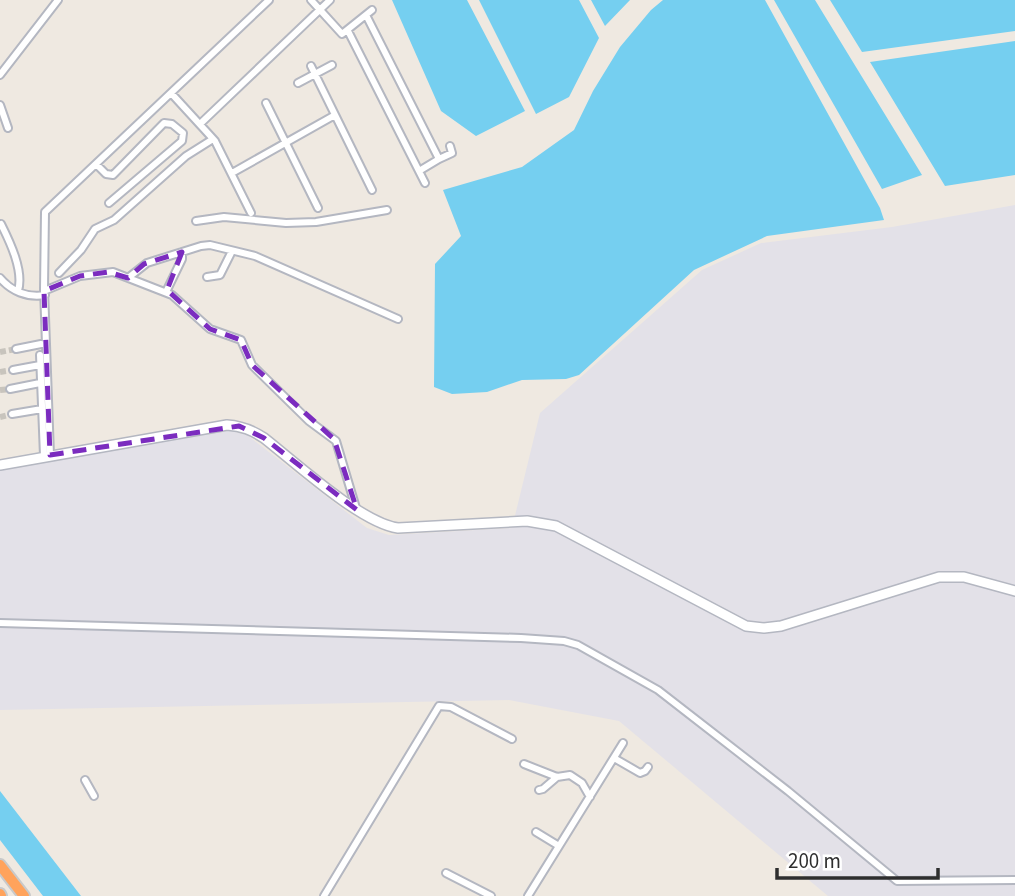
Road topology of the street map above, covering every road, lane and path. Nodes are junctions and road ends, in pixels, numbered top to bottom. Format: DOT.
graph roads {
  1 [pos="58,0"];
  2 [pos="269,0"];
  3 [pos="311,0"];
  4 [pos="330,0"];
  5 [pos="320,10"];
  6 [pos="348,31"];
  7 [pos="332,65"];
  8 [pos="311,66"];
  9 [pos="0,75"];
  10 [pos="315,75"];
  11 [pos="298,83"];
  12 [pos="171,93"];
  13 [pos="0,97"];
  14 [pos="0,103"];
  15 [pos="266,103"];
  16 [pos="335,115"];
  17 [pos="200,124"];
  18 [pos="8,128"];
  19 [pos="213,139"];
  20 [pos="287,142"];
  21 [pos="450,146"];
  22 [pos="439,159"];
  23 [pos="96,164"];
  24 [pos="419,171"];
  25 [pos="232,173"];
  26 [pos="425,183"];
  27 [pos="372,190"];
  28 [pos="109,203"];
  29 [pos="317,208"];
  30 [pos="387,210"];
  31 [pos="251,212"];
  32 [pos="196,220"];
  33 [pos="1,224"];
  34 [pos="232,251"];
  35 [pos="182,252"];
  36 [pos="59,274"];
  37 [pos="207,277"];
  38 [pos="0,278"];
  39 [pos="128,278"];
  40 [pos="44,289"];
  41 [pos="166,292"];
  42 [pos="22,293"];
  43 [pos="398,319"];
  44 [pos="41,344"];
  45 [pos="16,349"];
  46 [pos="40,355"];
  47 [pos="40,365"];
  48 [pos="13,370"];
  49 [pos="40,383"];
  50 [pos="10,389"];
  51 [pos="42,409"];
  52 [pos="12,414"];
  53 [pos="47,456"];
  54 [pos="0,465"];
  55 [pos="357,510"];
  56 [pos="1015,591"];
  57 [pos="0,623"];
  58 [pos="512,739"];
  59 [pos="623,743"];
  60 [pos="614,758"];
  61 [pos="524,764"];
  62 [pos="648,767"];
  63 [pos="557,777"];
  64 [pos="85,780"];
  65 [pos="539,790"];
  66 [pos="94,796"];
  67 [pos="590,797"];
  68 [pos="536,832"];
  69 [pos="559,846"];
  70 [pos="0,865"];
  71 [pos="446,873"];
  72 [pos="1015,880"];
  73 [pos="24,896"];
  74 [pos="324,896"];
  75 [pos="491,896"];
  76 [pos="528,896"];
  1 -- 9 [label="street"];
  2 -- 12 [label="street"];
  3 -- 5 [label="street"];
  4 -- 5 [label="street"];
  5 -- 6 [label="street"];
  5 -- 17 [label="street"];
  6 -- 22 [label="street"];
  6 -- 24 [label="street"];
  7 -- 10 [label="street"];
  8 -- 10 [label="street"];
  10 -- 11 [label="street"];
  10 -- 16 [label="street"];
  12 -- 17 [label="street"];
  12 -- 23 [label="street"];
  13 -- 14 [label="street"];
  14 -- 18 [label="street"];
  15 -- 20 [label="street"];
  16 -- 20 [label="street"];
  16 -- 27 [label="street"];
  17 -- 19 [label="street"];
  19 -- 25 [label="street"];
  19 -- 36 [label="street"];
  20 -- 25 [label="street"];
  20 -- 29 [label="street"];
  21 -- 22 [label="street"];
  22 -- 24 [label="street"];
  23 -- 28 [label="street"];
  23 -- 40 [label="street"];
  24 -- 26 [label="street"];
  25 -- 31 [label="street"];
  30 -- 32 [label="street"];
  33 -- 42 [label="street"];
  34 -- 35 [label="street"];
  34 -- 37 [label="street"];
  34 -- 43 [label="street"];
  35 -- 39 [label="street"];
  35 -- 41 [label="street"];
  38 -- 42 [label="street"];
  39 -- 40 [label="street"];
  39 -- 41 [label="street"];
  40 -- 42 [label="street"];
  40 -- 53 [label="street"];
  41 -- 55 [label="street"];
  44 -- 45 [label="street"];
  46 -- 47 [label="street"];
  47 -- 48 [label="street"];
  47 -- 49 [label="street"];
  49 -- 50 [label="street"];
  49 -- 51 [label="street"];
  51 -- 52 [label="street"];
  51 -- 53 [label="street"];
  53 -- 54 [label="street"];
  53 -- 55 [label="street"];
  55 -- 56 [label="street"];
  57 -- 72 [label="street"];
  58 -- 74 [label="street"];
  59 -- 60 [label="street"];
  60 -- 62 [label="street"];
  60 -- 67 [label="street"];
  61 -- 63 [label="street"];
  63 -- 65 [label="street"];
  63 -- 67 [label="street"];
  64 -- 66 [label="street"];
  67 -- 69 [label="street"];
  68 -- 69 [label="street"];
  69 -- 76 [label="street"];
  70 -- 73 [label="highway"];
  71 -- 75 [label="street"];
}
